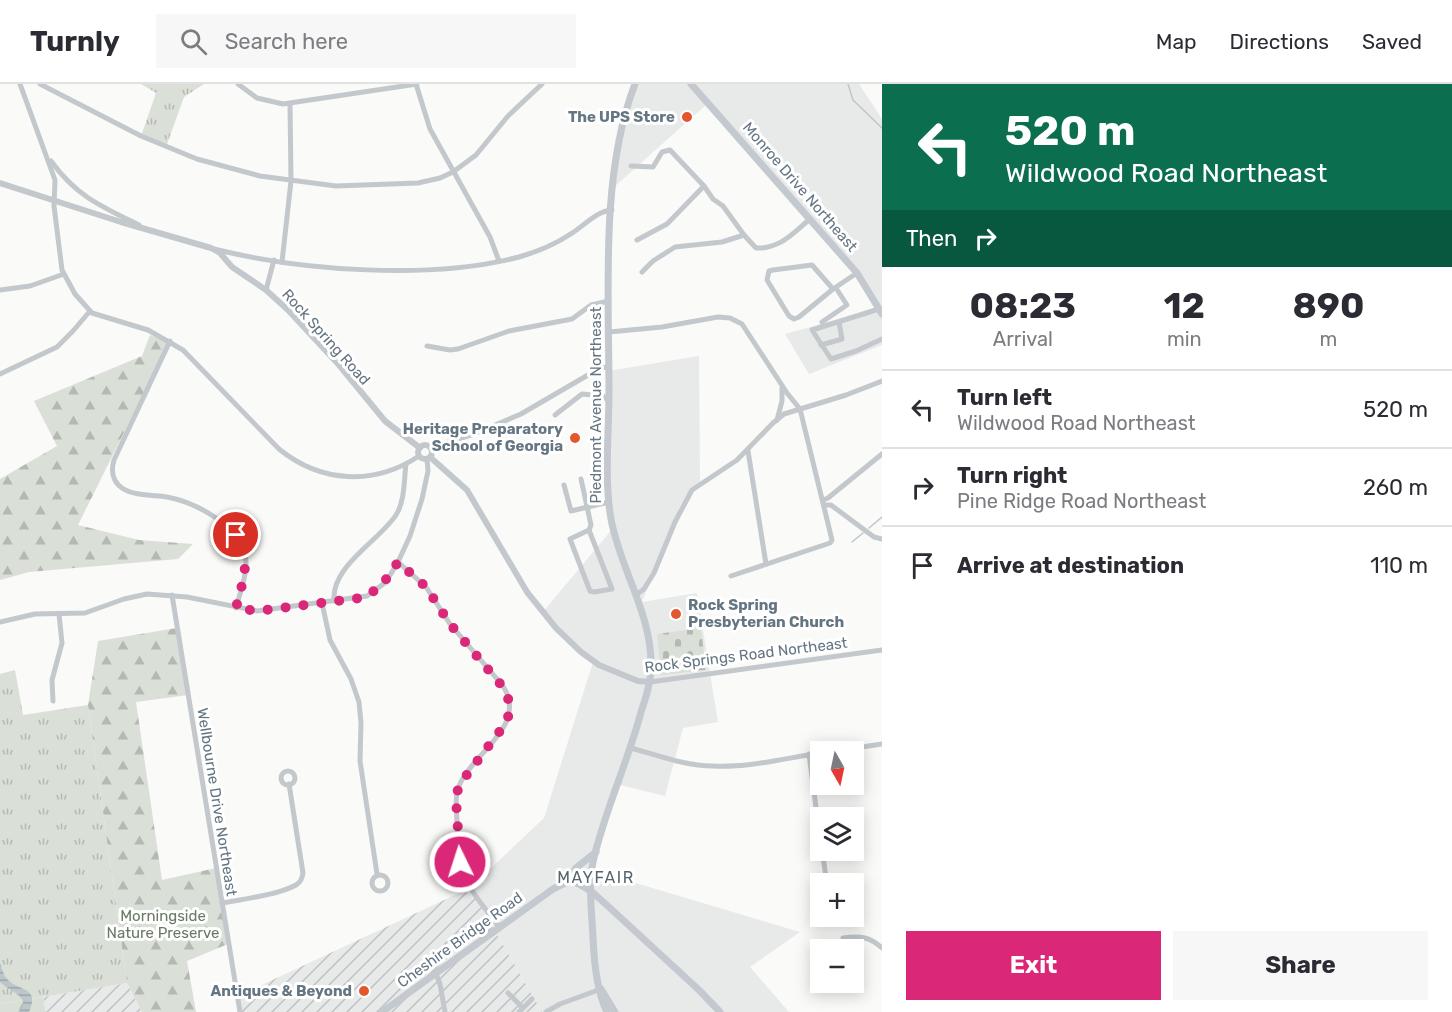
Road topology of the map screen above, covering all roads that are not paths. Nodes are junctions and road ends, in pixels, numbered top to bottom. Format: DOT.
graph roads {
  1 [pos="20,84"];
  2 [pos="40,84"];
  3 [pos="238,84"];
  4 [pos="416,84"];
  5 [pos="542,84"];
  6 [pos="691,84"];
  7 [pos="633,85"];
  8 [pos="290,104"];
  9 [pos="44,149"];
  10 [pos="631,166"];
  11 [pos="453,172"];
  12 [pos="291,181"];
  13 [pos="0,183"];
  14 [pos="704,186"];
  15 [pos="56,200"];
  16 [pos="612,210"];
  17 [pos="810,219"];
  18 [pos="143,228"];
  19 [pos="744,235"];
  20 [pos="637,240"];
  21 [pos="211,248"];
  22 [pos="234,254"];
  23 [pos="274,260"];
  24 [pos="499,261"];
  25 [pos="282,262"];
  26 [pos="238,270"];
  27 [pos="642,272"];
  28 [pos="857,273"];
  29 [pos="64,274"];
  30 [pos="835,288"];
  31 [pos="0,290"];
  32 [pos="266,290"];
  33 [pos="609,301"];
  34 [pos="90,311"];
  35 [pos="881,311"];
  36 [pos="822,322"];
  37 [pos="839,322"];
  38 [pos="609,332"];
  39 [pos="882,339"];
  40 [pos="170,341"];
  41 [pos="821,345"];
  42 [pos="427,346"];
  43 [pos="609,366"];
  44 [pos="0,374"];
  45 [pos="882,381"];
  46 [pos="782,387"];
  47 [pos="609,401"];
  48 [pos="800,409"];
  49 [pos="555,415"];
  50 [pos="777,420"];
  51 [pos="420,448"];
  52 [pos="430,448"];
  53 [pos="748,451"];
  54 [pos="882,454"];
  55 [pos="419,456"];
  56 [pos="428,458"];
  57 [pos="406,464"];
  58 [pos="581,479"];
  59 [pos="564,485"];
  60 [pos="609,502"];
  61 [pos="823,502"];
  62 [pos="587,507"];
  63 [pos="589,530"];
  64 [pos="882,539"];
  65 [pos="398,562"];
  66 [pos="766,564"];
  67 [pos="731,576"];
  68 [pos="172,595"];
  69 [pos="636,595"];
  70 [pos="334,601"];
  71 [pos="322,603"];
  72 [pos="236,608"];
  73 [pos="59,614"];
  74 [pos="0,622"];
  75 [pos="882,650"];
  76 [pos="650,681"];
  77 [pos="53,701"];
  78 [pos="882,744"];
  79 [pos="864,747"];
  80 [pos="631,748"];
  81 [pos="809,754"];
  82 [pos="289,784"];
  83 [pos="816,807"];
  84 [pos="596,852"];
  85 [pos="377,874"];
  86 [pos="572,878"];
  87 [pos="591,879"];
  88 [pos="591,891"];
  89 [pos="222,903"];
  90 [pos="610,908"];
  91 [pos="592,916"];
  92 [pos="499,927"];
  93 [pos="843,938"];
  94 [pos="882,948"];
  95 [pos="436,974"];
  96 [pos="601,989"];
  97 [pos="508,993"];
  98 [pos="532,999"];
  99 [pos="521,1010"];
  100 [pos="240,1012"];
  101 [pos="382,1012"];
  102 [pos="445,1012"];
  103 [pos="546,1012"];
  104 [pos="607,1012"];
  105 [pos="615,1012"];
  106 [pos="720,1012"];
  1 -- 9 [label="street"];
  2 -- 12 [label="street"];
  3 -- 8 [label="street"];
  4 -- 8 [label="street"];
  4 -- 11 [label="street"];
  5 -- 11 [label="street"];
  6 -- 17 [label="main road, Monroe Drive Northeast"];
  7 -- 16 [label="main road, Piedmont Avenue Northeast"];
  8 -- 12 [label="street"];
  9 -- 15 [label="street"];
  9 -- 18 [label="street"];
  10 -- 14 [label="street"];
  11 -- 12 [label="street"];
  11 -- 24 [label="street"];
  12 -- 25 [label="street"];
  13 -- 15 [label="street"];
  14 -- 19 [label="street"];
  14 -- 20 [label="street"];
  15 -- 18 [label="street"];
  15 -- 29 [label="street"];
  16 -- 24 [label="street"];
  16 -- 33 [label="main road, Piedmont Avenue Northeast"];
  17 -- 19 [label="street"];
  17 -- 28 [label="main road, Monroe Drive Northeast"];
  18 -- 21 [label="street"];
  19 -- 27 [label="street"];
  21 -- 22 [label="street"];
  21 -- 26 [label="street, Rock Spring Road"];
  22 -- 23 [label="street"];
  22 -- 26 [label="street"];
  23 -- 25 [label="street"];
  23 -- 32 [label="street"];
  24 -- 25 [label="street"];
  26 -- 32 [label="street, Rock Spring Road"];
  28 -- 30 [label="street"];
  28 -- 35 [label="main road, Monroe Drive Northeast"];
  29 -- 31 [label="street"];
  29 -- 34 [label="street"];
  30 -- 30 [label="street"];
  30 -- 36 [label="street"];
  32 -- 51 [label="street, Rock Spring Road"];
  33 -- 38 [label="main road, Piedmont Avenue Northeast"];
  33 -- 42 [label="street"];
  34 -- 40 [label="street"];
  34 -- 44 [label="street"];
  35 -- 37 [label="street"];
  37 -- 41 [label="street"];
  37 -- 41 [label="street"];
  38 -- 43 [label="main road, Piedmont Avenue Northeast"];
  38 -- 46 [label="street"];
  39 -- 41 [label="street"];
  40 -- 57 [label="street"];
  40 -- 72 [label="street"];
  43 -- 47 [label="main road, Piedmont Avenue Northeast"];
  43 -- 52 [label="street"];
  45 -- 48 [label="street"];
  46 -- 48 [label="street"];
  46 -- 50 [label="street"];
  47 -- 49 [label="street"];
  47 -- 60 [label="main road, Piedmont Avenue Northeast"];
  48 -- 50 [label="street"];
  48 -- 61 [label="street"];
  50 -- 53 [label="street"];
  51 -- 52 [label="street"];
  51 -- 55 [label="street"];
  52 -- 56 [label="street"];
  53 -- 66 [label="street"];
  53 -- 69 [label="street"];
  54 -- 61 [label="street"];
  55 -- 56 [label="street"];
  55 -- 57 [label="street"];
  56 -- 65 [label="street"];
  56 -- 76 [label="street, Rock Springs Road Northeast"];
  57 -- 70 [label="street"];
  58 -- 62 [label="street"];
  59 -- 62 [label="street"];
  60 -- 62 [label="street"];
  60 -- 69 [label="main road, Piedmont Avenue Northeast"];
  61 -- 64 [label="street"];
  61 -- 66 [label="street"];
  62 -- 63 [label="street"];
  63 -- 63 [label="street"];
  65 -- 70 [label="street"];
  65 -- 92 [label="street"];
  66 -- 67 [label="street"];
  68 -- 72 [label="street"];
  68 -- 73 [label="street"];
  68 -- 89 [label="street, Wellbourne Drive Northeast"];
  69 -- 76 [label="main road, Piedmont Avenue Northeast"];
  70 -- 71 [label="street"];
  71 -- 72 [label="street"];
  71 -- 85 [label="street"];
  73 -- 74 [label="street"];
  73 -- 77 [label="street"];
  75 -- 76 [label="street, Rock Springs Road Northeast"];
  76 -- 80 [label="main road, Piedmont Avenue Northeast"];
  78 -- 79 [label="street"];
  80 -- 81 [label="street"];
  80 -- 84 [label="main road, Piedmont Avenue Northeast"];
  81 -- 83 [label="street"];
  82 -- 89 [label="street"];
  84 -- 86 [label="main road, Cheshire Bridge Road"];
  84 -- 87 [label="main road, Piedmont Avenue Northeast"];
  86 -- 87 [label="main road"];
  86 -- 88 [label="main road"];
  86 -- 92 [label="main road, Cheshire Bridge Road"];
  87 -- 88 [label="main road, Piedmont Avenue Northeast"];
  88 -- 90 [label="main road"];
  88 -- 91 [label="main road, Piedmont Avenue Northeast"];
  89 -- 100 [label="street, Wellbourne Drive Northeast"];
  90 -- 91 [label="main road"];
  90 -- 106 [label="main road"];
  91 -- 96 [label="main road, Piedmont Avenue Northeast"];
  92 -- 95 [label="main road, Cheshire Bridge Road"];
  93 -- 94 [label="street"];
  95 -- 101 [label="main road, Cheshire Bridge Road"];
  95 -- 102 [label="street"];
  96 -- 103 [label="street"];
  96 -- 104 [label="main road, Piedmont Avenue Northeast"];
  96 -- 105 [label="main road"];
  97 -- 99 [label="street"];
  98 -- 99 [label="street"];
}
